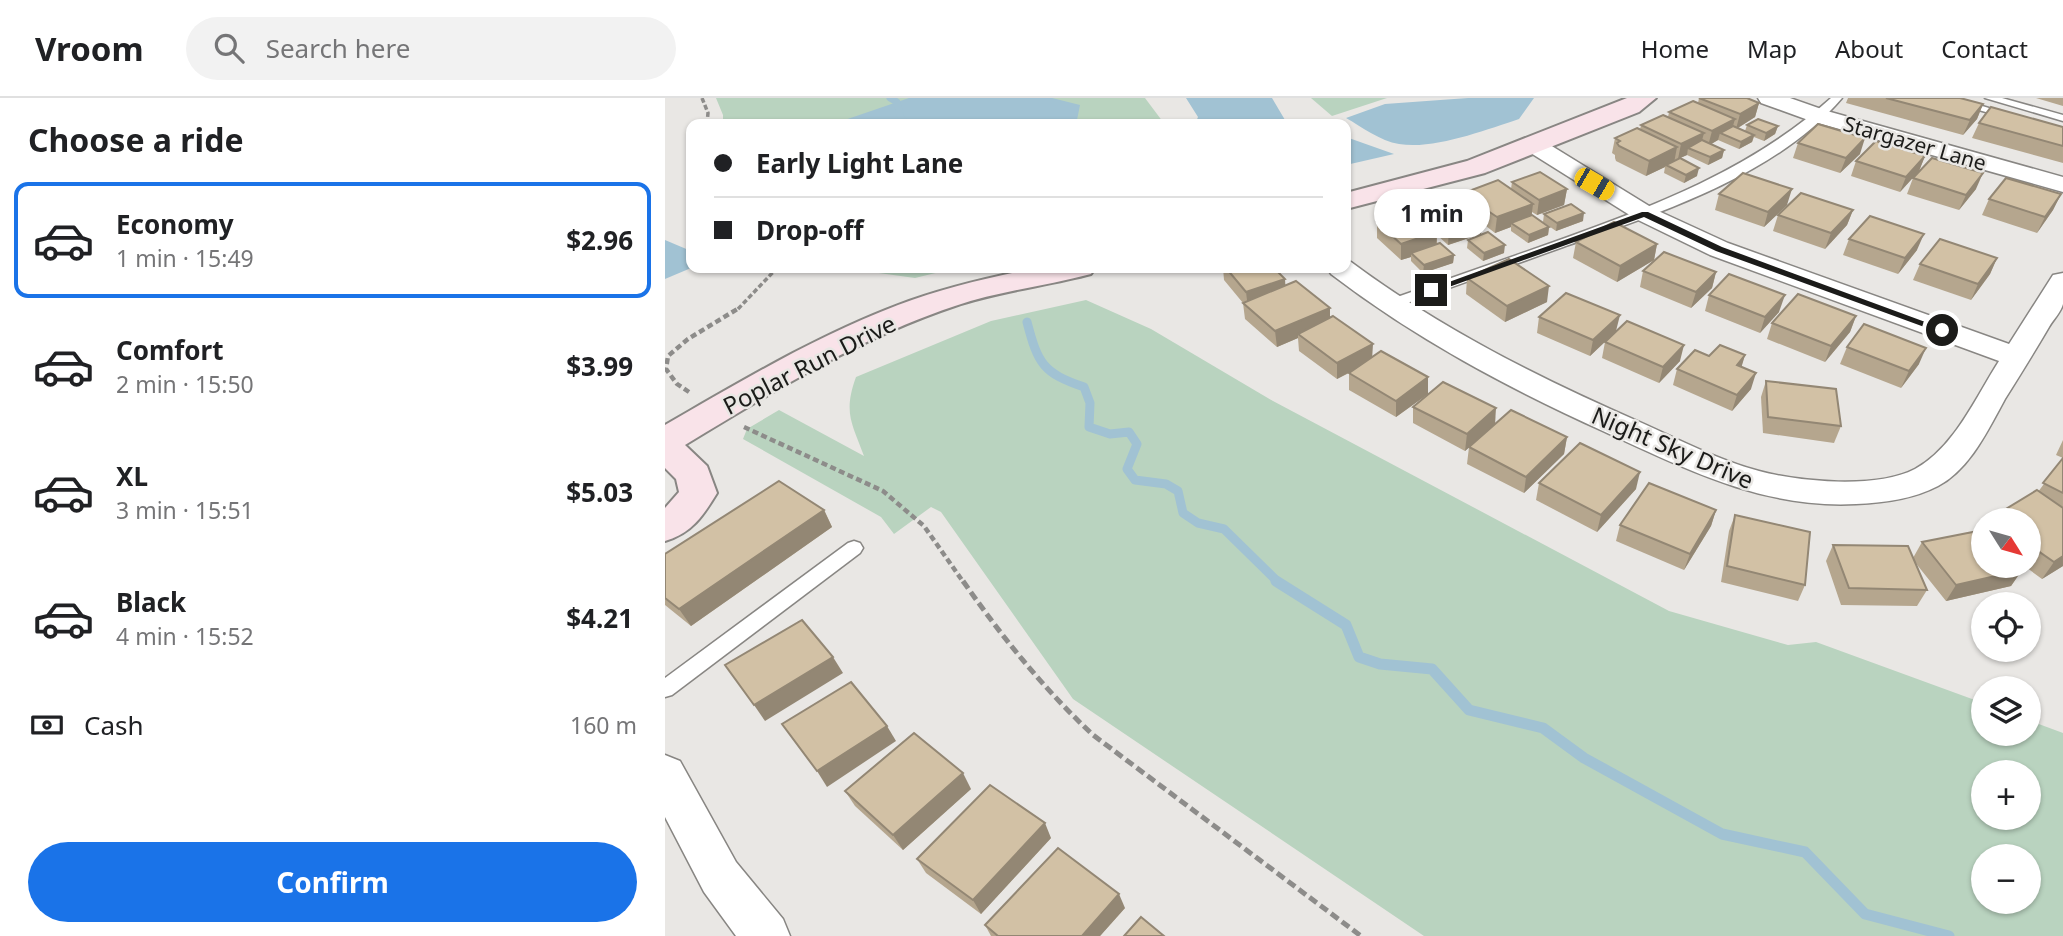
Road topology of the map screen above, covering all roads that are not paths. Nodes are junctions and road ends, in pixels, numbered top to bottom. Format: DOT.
graph roads {
  1 [pos="1769,98"];
  2 [pos="1837,98"];
  3 [pos="1942,98"];
  4 [pos="1990,98"];
  5 [pos="1646,99"];
  6 [pos="1819,116"];
  7 [pos="2063,118"];
  8 [pos="2063,131"];
  9 [pos="1534,145"];
  10 [pos="2063,185"];
  11 [pos="1395,188"];
  12 [pos="1351,200"];
  13 [pos="1351,212"];
  14 [pos="1645,214"];
  15 [pos="1058,273"];
  16 [pos="1347,273"];
  17 [pos="2063,281"];
  18 [pos="1388,305"];
  19 [pos="2016,357"];
  20 [pos="665,441"];
  21 [pos="665,446"];
  22 [pos="665,527"];
  23 [pos="854,548"];
  24 [pos="665,689"];
  25 [pos="665,774"];
  26 [pos="766,936"];
  1 -- 6 [label="street, Stargazer Lane"];
  2 -- 6 [label="lane"];
  3 -- 8 [label="lane"];
  4 -- 7 [label="lane"];
  5 -- 9 [label="street"];
  6 -- 10 [label="street, Stargazer Lane"];
  6 -- 14 [label="lane"];
  9 -- 11 [label="street"];
  9 -- 14 [label="street"];
  11 -- 12 [label="street"];
  11 -- 13 [label="street"];
  14 -- 18 [label="lane"];
  14 -- 19 [label="street"];
  15 -- 20 [label="street, Poplar Run Drive"];
  16 -- 18 [label="street, Night Sky Drive"];
  17 -- 19 [label="street, Night Sky Drive"];
  18 -- 19 [label="street, Night Sky Drive"];
  21 -- 22 [label="street"];
  23 -- 24 [label="lane"];
  25 -- 26 [label="street"];
}
